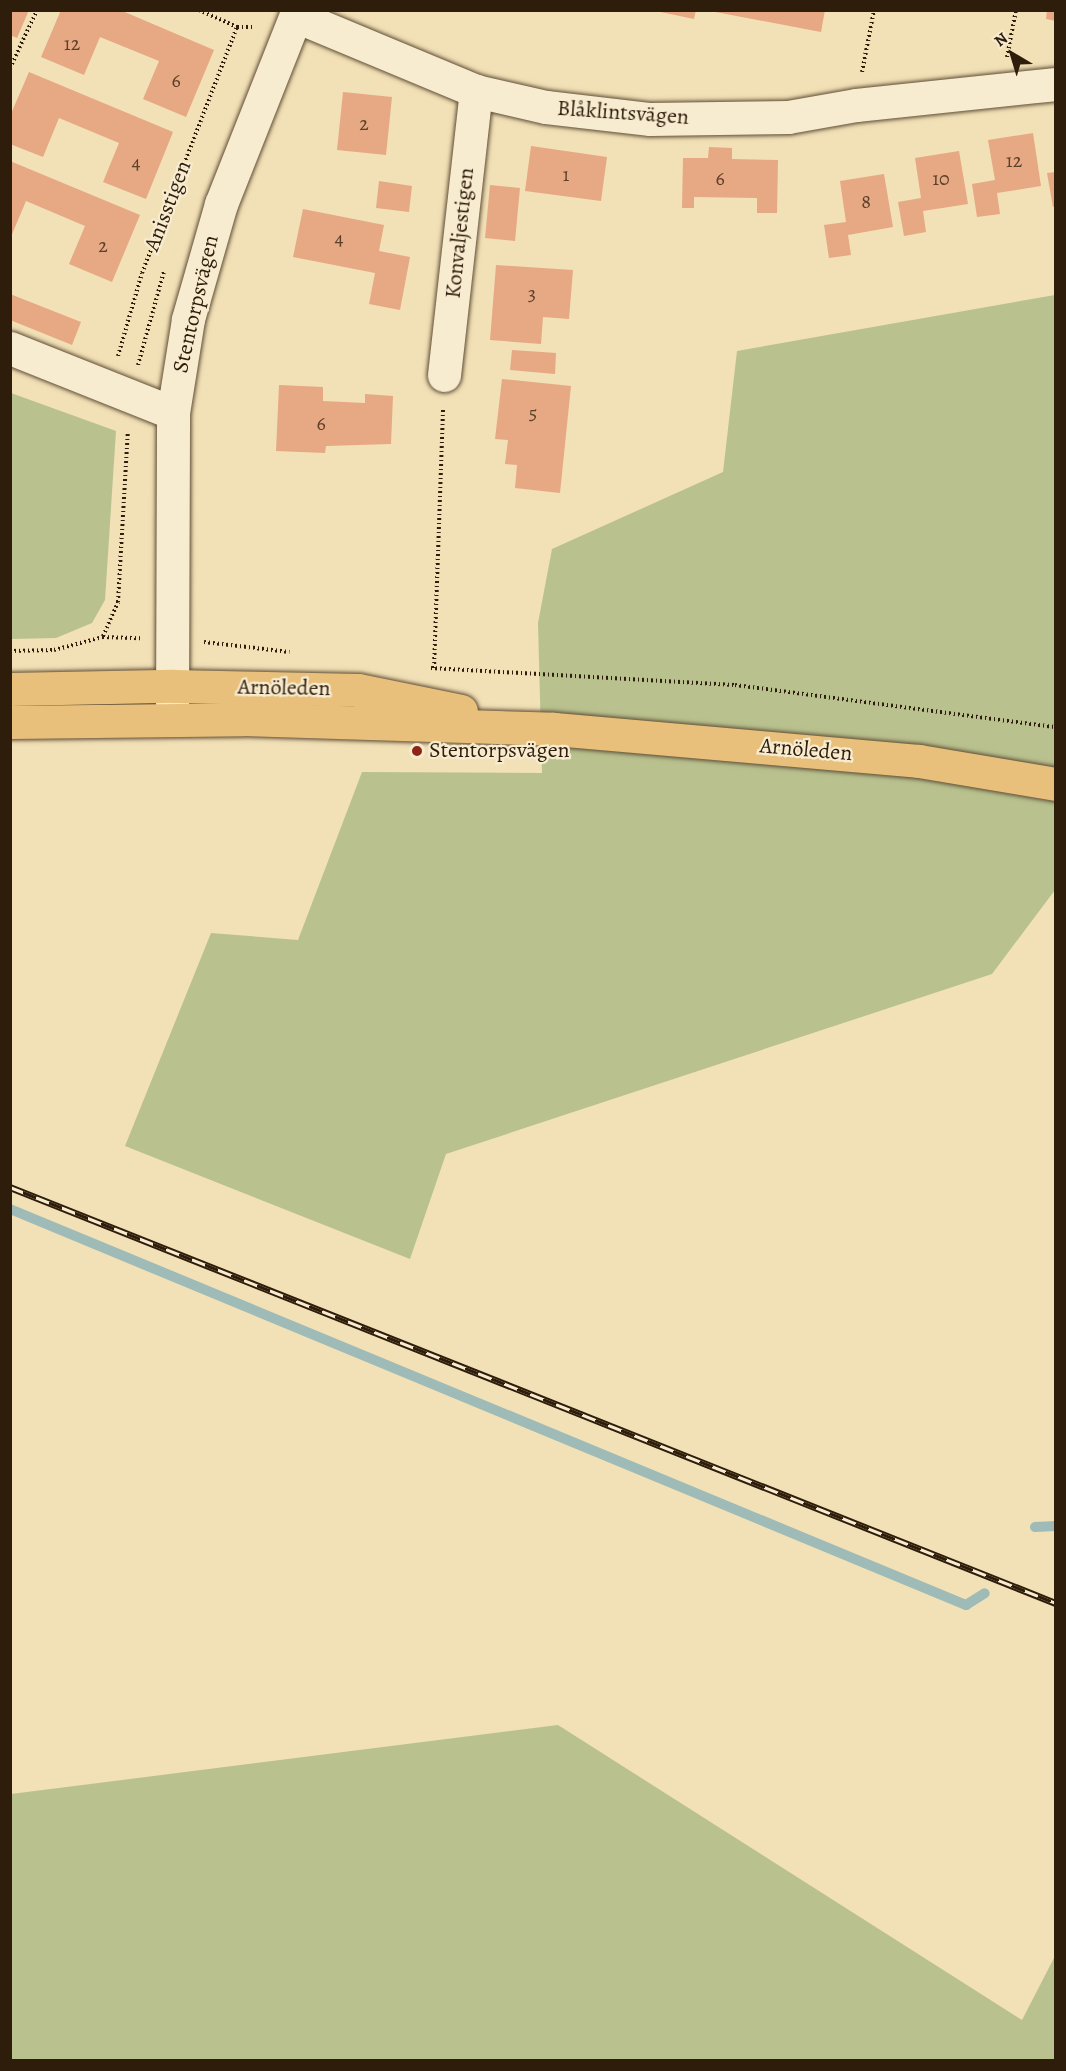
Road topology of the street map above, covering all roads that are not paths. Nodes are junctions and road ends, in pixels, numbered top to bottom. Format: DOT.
graph roads {
  1 [pos="297,13"];
  2 [pos="1056,84"];
  3 [pos="476,91"];
  4 [pos="10,348"];
  5 [pos="444,375"];
  6 [pos="173,412"];
  7 [pos="173,686"];
  8 [pos="10,689"];
  9 [pos="172,720"];
  10 [pos="10,722"];
  11 [pos="554,729"];
  12 [pos="1056,784"];
  1 -- 3 [label="street, Blåklintsvägen"];
  1 -- 6 [label="street, Stentorpsvägen"];
  2 -- 3 [label="street, Blåklintsvägen"];
  3 -- 5 [label="street, Konvaljestigen"];
  4 -- 6 [label="street"];
  6 -- 7 [label="street, Stentorpsvägen"];
  7 -- 8 [label="main road, Arnöleden"];
  7 -- 9 [label="street, Stentorpsvägen"];
  7 -- 11 [label="main road, Arnöleden"];
  9 -- 10 [label="main road, Arnöleden"];
  9 -- 11 [label="main road, Arnöleden"];
  11 -- 12 [label="main road, Arnöleden"];
}
